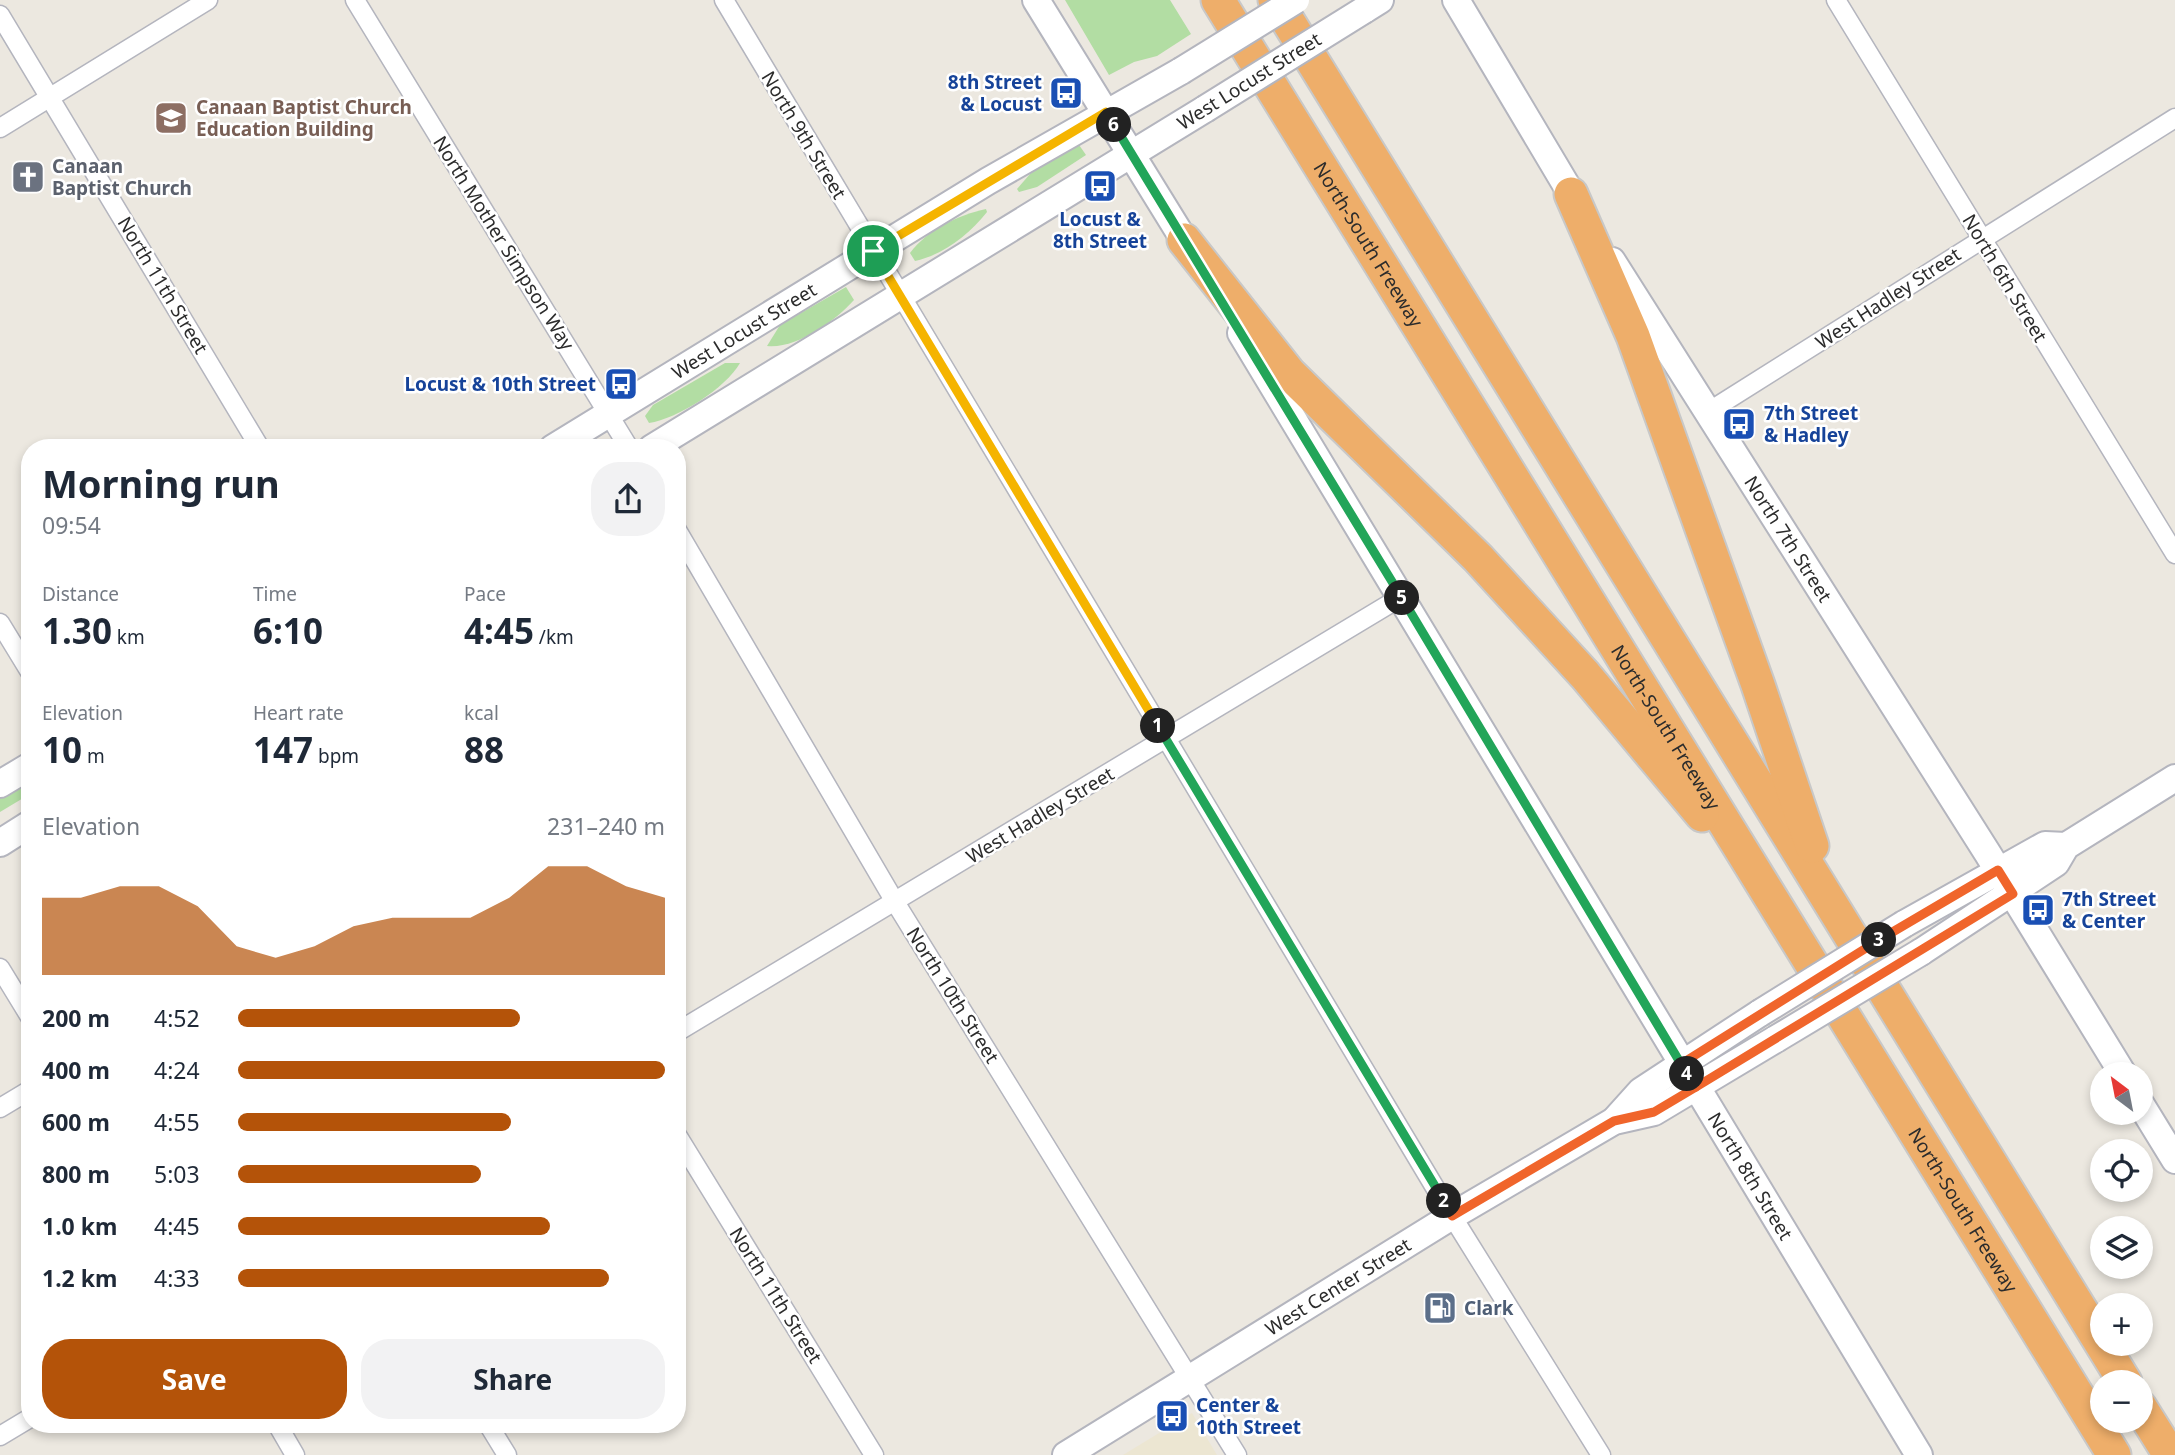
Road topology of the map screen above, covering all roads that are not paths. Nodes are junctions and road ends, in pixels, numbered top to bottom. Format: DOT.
graph roads {
  1 [pos="208,0"];
  2 [pos="355,0"];
  3 [pos="724,0"];
  4 [pos="1035,0"];
  5 [pos="1219,0"];
  6 [pos="1275,0"];
  7 [pos="1296,0"];
  8 [pos="1456,0"];
  9 [pos="1836,0"];
  10 [pos="1372,5"];
  11 [pos="0,15"];
  12 [pos="51,97"];
  13 [pos="1106,112"];
  14 [pos="2175,118"];
  15 [pos="0,128"];
  16 [pos="1131,153"];
  17 [pos="1571,194"];
  18 [pos="1982,238"];
  19 [pos="1184,240"];
  20 [pos="873,251"];
  21 [pos="899,294"];
  22 [pos="1709,412"];
  23 [pos="609,414"];
  24 [pos="255,439"];
  25 [pos="568,439"];
  26 [pos="624,439"];
  27 [pos="666,439"];
  28 [pos="686,545"];
  29 [pos="2175,554"];
  30 [pos="1401,597"];
  31 [pos="0,624"];
  32 [pos="21,658"];
  33 [pos="1166,739"];
  34 [pos="21,771"];
  35 [pos="2175,778"];
  36 [pos="0,784"];
  37 [pos="21,830"];
  38 [pos="0,843"];
  39 [pos="2066,846"];
  40 [pos="1998,870"];
  41 [pos="2013,894"];
  42 [pos="1829,898"];
  43 [pos="895,902"];
  44 [pos="1777,905"];
  45 [pos="0,968"];
  46 [pos="21,1002"];
  47 [pos="686,1027"];
  48 [pos="2116,1062"];
  49 [pos="1681,1064"];
  50 [pos="1696,1087"];
  51 [pos="21,1095"];
  52 [pos="0,1108"];
  53 [pos="1614,1121"];
  54 [pos="2153,1124"];
  55 [pos="686,1150"];
  56 [pos="2175,1160"];
  57 [pos="1452,1216"];
  58 [pos="2118,1370"];
  59 [pos="1191,1379"];
  60 [pos="21,1423"];
  61 [pos="2153,1428"];
  62 [pos="282,1433"];
  63 [pos="494,1433"];
  64 [pos="0,1436"];
  65 [pos="295,1455"];
  66 [pos="507,1455"];
  67 [pos="874,1455"];
  68 [pos="1066,1455"];
  69 [pos="1237,1455"];
  70 [pos="1601,1455"];
  71 [pos="1919,1455"];
  72 [pos="2114,1455"];
  73 [pos="2170,1455"];
  1 -- 12 [label="street"];
  2 -- 23 [label="street, North Mother Simpson Way"];
  3 -- 20 [label="street, North 9th Street"];
  4 -- 13 [label="street, North 8th Street"];
  5 -- 44 [label="highway, North-South Freeway"];
  6 -- 42 [label="highway"];
  7 -- 13 [label="street, West Locust Street, bridge"];
  8 -- 17 [label="street, North 7th Street"];
  9 -- 18 [label="street, North 6th Street"];
  10 -- 16 [label="street, West Locust Street, bridge"];
  11 -- 12 [label="street, North 11th Street"];
  12 -- 15 [label="street"];
  12 -- 24 [label="street, North 11th Street"];
  13 -- 16 [label="street, North 8th Street"];
  13 -- 20 [label="street, West Locust Street"];
  14 -- 18 [label="street, West Hadley Street"];
  16 -- 19 [label="street, North 8th Street"];
  16 -- 21 [label="street, West Locust Street"];
  17 -- 22 [label="street, North 7th Street"];
  17 -- 42 [label="highway"];
  18 -- 22 [label="street, West Hadley Street"];
  18 -- 29 [label="street, North 6th Street"];
  19 -- 30 [label="street, North 8th Street"];
  19 -- 44 [label="highway"];
  20 -- 21 [label="street, North 9th Street"];
  20 -- 23 [label="street, West Locust Street"];
  21 -- 27 [label="street, West Locust Street"];
  21 -- 33 [label="street, North 9th Street"];
  22 -- 40 [label="street, North 7th Street"];
  23 -- 25 [label="street, West Locust Street"];
  23 -- 26 [label="street"];
  28 -- 43 [label="street, North 10th Street"];
  30 -- 33 [label="street, West Hadley Street"];
  30 -- 49 [label="street, North 8th Street"];
  31 -- 32 [label="street"];
  33 -- 43 [label="street, West Hadley Street"];
  33 -- 57 [label="street, North 9th Street"];
  34 -- 36 [label="street"];
  35 -- 39 [label="street, West Center Street"];
  37 -- 38 [label="street"];
  39 -- 40 [label="street, West Center Street"];
  39 -- 41 [label="street, West Center Street"];
  40 -- 41 [label="street, North 7th Street"];
  40 -- 49 [label="street, West Center Street, bridge"];
  41 -- 48 [label="street, North 7th Street"];
  41 -- 50 [label="street, West Center Street, bridge"];
  42 -- 58 [label="highway"];
  43 -- 47 [label="street, West Hadley Street"];
  43 -- 59 [label="street, North 10th Street"];
  44 -- 72 [label="highway, North-South Freeway"];
  45 -- 46 [label="street"];
  49 -- 50 [label="street, North 8th Street"];
  49 -- 53 [label="street, West Center Street"];
  50 -- 53 [label="street, West Center Street"];
  50 -- 71 [label="street, North 8th Street"];
  51 -- 52 [label="street"];
  53 -- 57 [label="street, West Center Street"];
  54 -- 56 [label="street"];
  55 -- 67 [label="street, North 11th Street"];
  57 -- 59 [label="street, West Center Street"];
  57 -- 70 [label="street, North 9th Street"];
  59 -- 68 [label="street, West Center Street"];
  59 -- 69 [label="street, North 10th Street"];
  60 -- 64 [label="street"];
  61 -- 73 [label="highway"];
  62 -- 65 [label="street"];
  63 -- 66 [label="street"];
}
